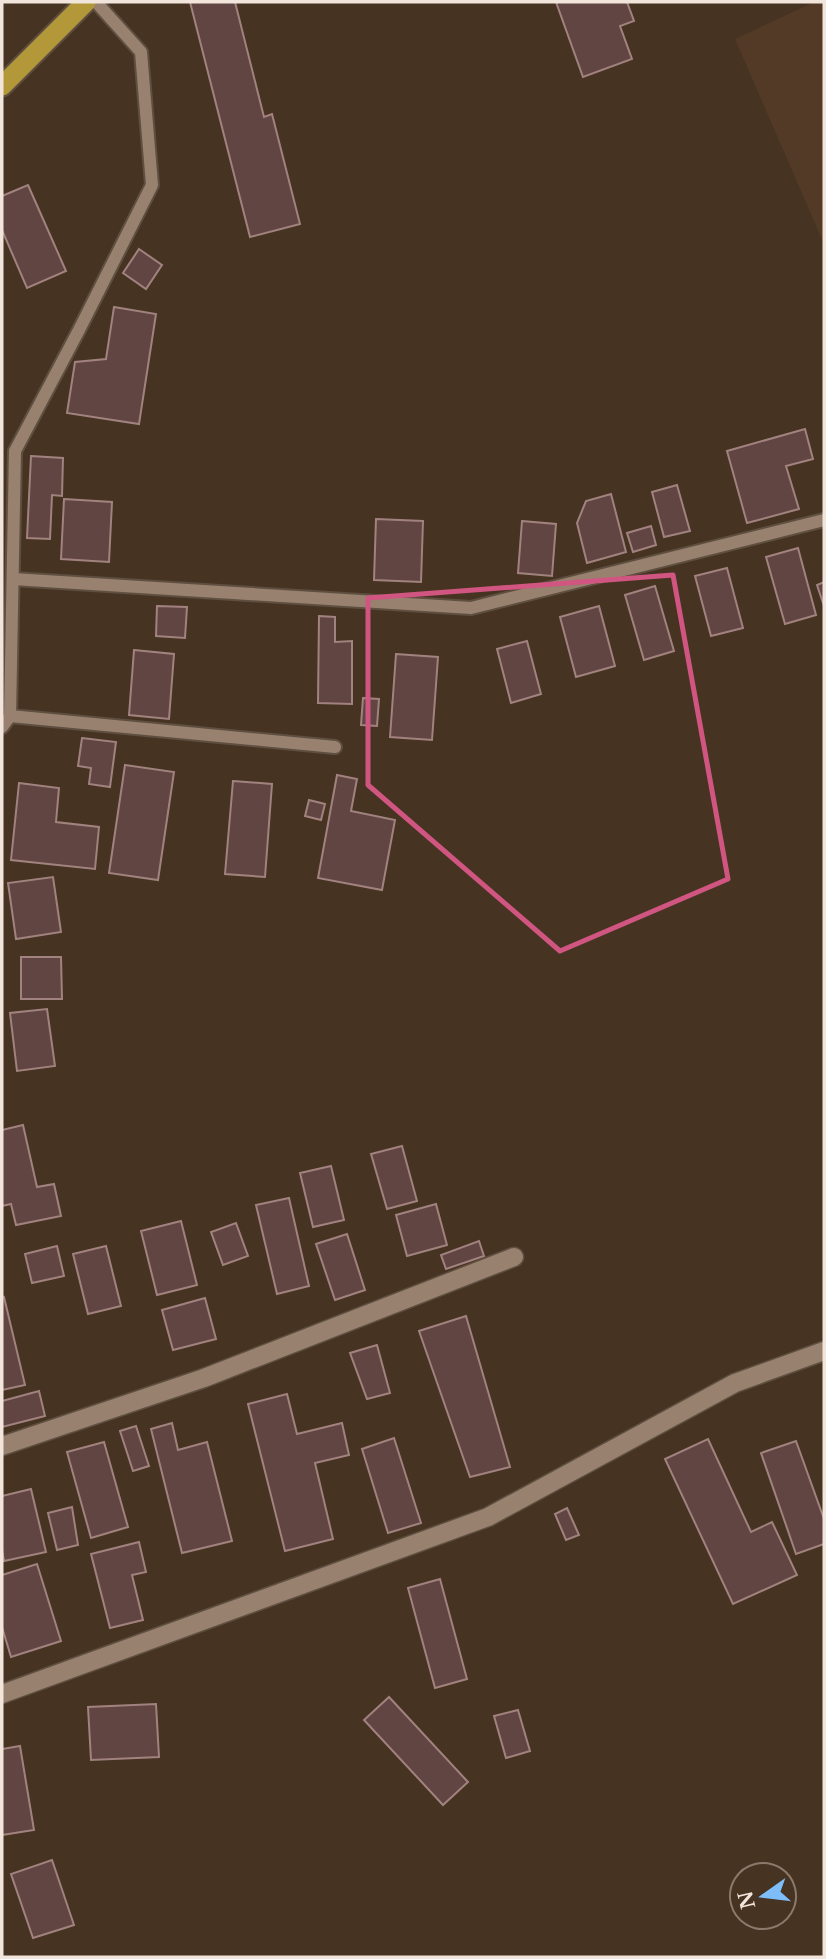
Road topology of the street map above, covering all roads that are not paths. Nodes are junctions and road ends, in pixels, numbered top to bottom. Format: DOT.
graph roads {
  1 [pos="86,2"];
  2 [pos="96,2"];
  3 [pos="2,86"];
  4 [pos="824,520"];
  5 [pos="13,579"];
  6 [pos="6,722"];
  7 [pos="335,747"];
  8 [pos="514,1257"];
  9 [pos="824,1351"];
  10 [pos="2,1446"];
  11 [pos="2,1694"];
  1 -- 3 [label="highway"];
  2 -- 5 [label="lane"];
  4 -- 5 [label="lane"];
  5 -- 6 [label="lane"];
  6 -- 7 [label="lane"];
  8 -- 10 [label="street"];
  9 -- 11 [label="street"];
}
